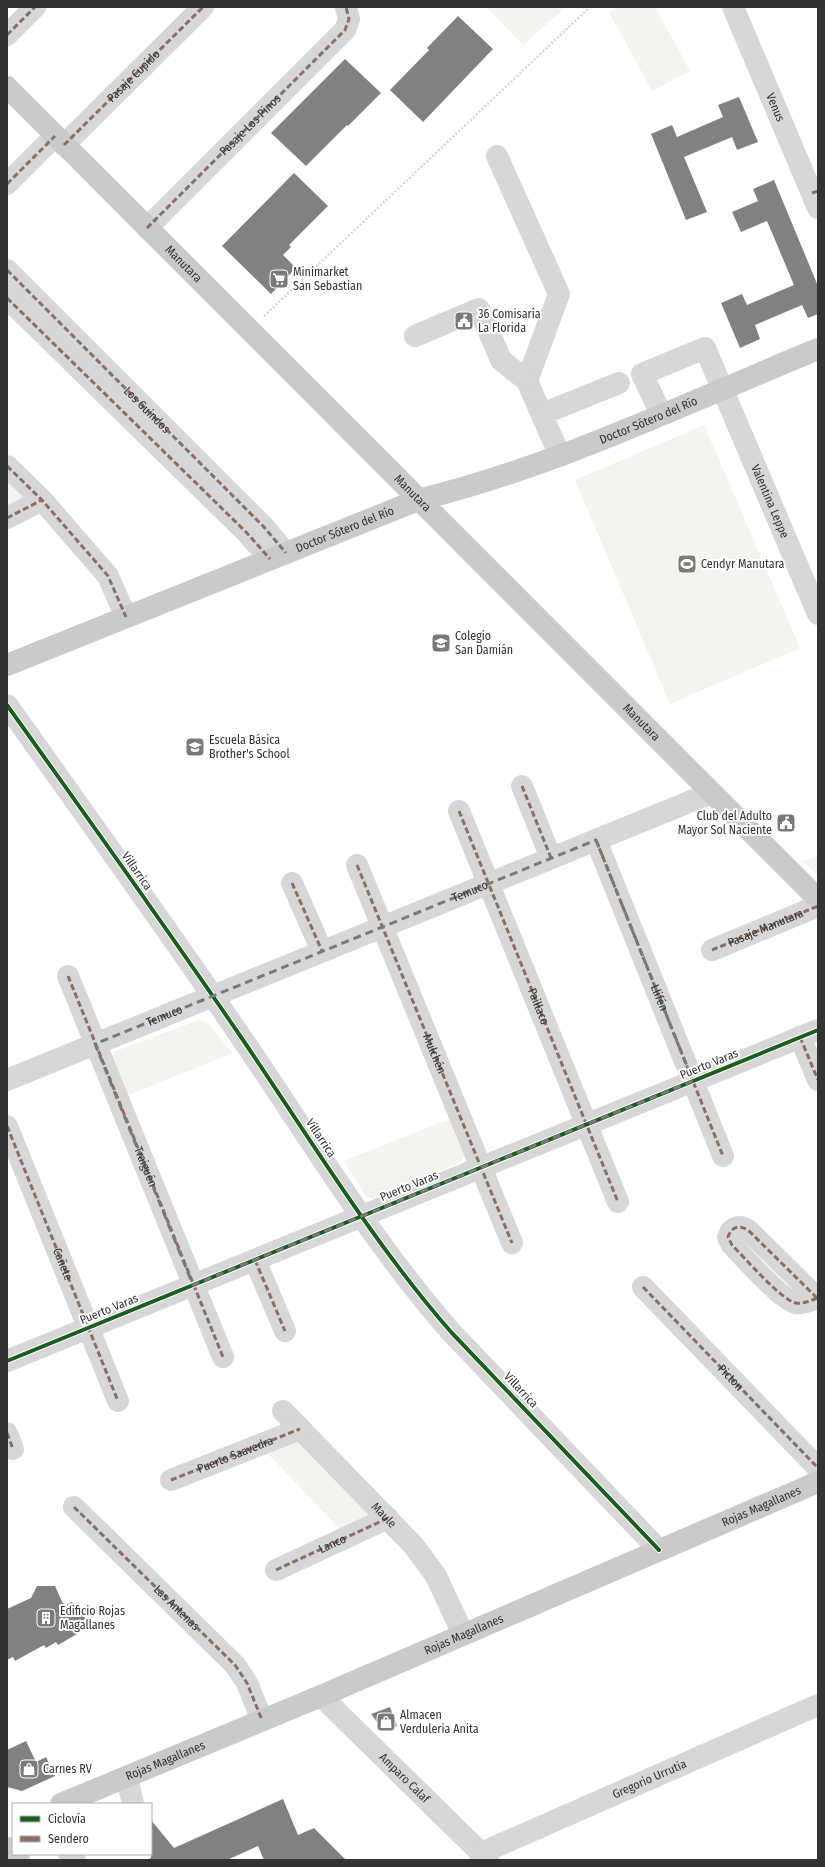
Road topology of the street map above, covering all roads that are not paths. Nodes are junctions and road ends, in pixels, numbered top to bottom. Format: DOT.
graph roads {
  1 [pos="35,7"];
  2 [pos="203,7"];
  3 [pos="733,7"];
  4 [pos="348,13"];
  5 [pos="7,35"];
  6 [pos="7,87"];
  7 [pos="60,140"];
  8 [pos="497,156"];
  9 [pos="7,184"];
  10 [pos="816,197"];
  11 [pos="147,228"];
  12 [pos="7,270"];
  13 [pos="7,298"];
  14 [pos="415,336"];
  15 [pos="818,349"];
  16 [pos="527,381"];
  17 [pos="619,383"];
  18 [pos="723,388"];
  19 [pos="542,414"];
  20 [pos="661,414"];
  21 [pos="560,456"];
  22 [pos="7,466"];
  23 [pos="42,500"];
  24 [pos="418,500"];
  25 [pos="7,518"];
  26 [pos="278,556"];
  27 [pos="818,614"];
  28 [pos="126,617"];
  29 [pos="7,665"];
  30 [pos="7,705"];
  31 [pos="522,786"];
  32 [pos="711,793"];
  33 [pos="459,811"];
  34 [pos="596,840"];
  35 [pos="551,858"];
  36 [pos="357,865"];
  37 [pos="292,883"];
  38 [pos="489,883"];
  39 [pos="818,899"];
  40 [pos="818,906"];
  41 [pos="383,927"];
  42 [pos="712,950"];
  43 [pos="322,951"];
  44 [pos="68,976"];
  45 [pos="213,996"];
  46 [pos="809,1034"];
  47 [pos="95,1044"];
  48 [pos="7,1080"];
  49 [pos="818,1080"];
  50 [pos="693,1081"];
  51 [pos="586,1124"];
  52 [pos="7,1126"];
  53 [pos="723,1156"];
  54 [pos="481,1167"];
  55 [pos="618,1202"];
  56 [pos="362,1216"];
  57 [pos="512,1243"];
  58 [pos="255,1260"];
  59 [pos="193,1285"];
  60 [pos="643,1287"];
  61 [pos="88,1328"];
  62 [pos="286,1331"];
  63 [pos="223,1357"];
  64 [pos="7,1361"];
  65 [pos="118,1402"];
  66 [pos="283,1411"];
  67 [pos="300,1429"];
  68 [pos="818,1468"];
  69 [pos="172,1480"];
  70 [pos="818,1482"];
  71 [pos="74,1507"];
  72 [pos="388,1518"];
  73 [pos="659,1550"];
  74 [pos="276,1570"];
  75 [pos="463,1634"];
  76 [pos="321,1696"];
  77 [pos="818,1705"];
  78 [pos="262,1720"];
  79 [pos="118,1781"];
  80 [pos="63,1803"];
  81 [pos="87,1803"];
  82 [pos="132,1803"];
  83 [pos="484,1856"];
  1 -- 5 [label="street"];
  2 -- 7 [label="street, Pasaje Cupido"];
  3 -- 10 [label="street, Venus"];
  4 -- 11 [label="street, Pasaje Los Pinos"];
  6 -- 7 [label="main road, Manutara"];
  7 -- 9 [label="street, Pasaje Cupido"];
  7 -- 11 [label="main road, Manutara"];
  8 -- 16 [label="street"];
  11 -- 24 [label="main road, Manutara"];
  12 -- 26 [label="street, Los Guindos"];
  13 -- 26 [label="street, Los Guindos"];
  14 -- 16 [label="street"];
  15 -- 18 [label="main road, Doctor Sótero del Río"];
  16 -- 19 [label="street"];
  17 -- 19 [label="street"];
  18 -- 20 [label="main road, Doctor Sótero del Río"];
  18 -- 20 [label="street, Valentina Leppe"];
  18 -- 27 [label="street, Valentina Leppe"];
  19 -- 21 [label="street"];
  20 -- 21 [label="main road, Doctor Sótero del Río"];
  21 -- 24 [label="main road, Doctor Sótero del Río"];
  22 -- 23 [label="street"];
  23 -- 25 [label="street"];
  23 -- 28 [label="street"];
  24 -- 26 [label="main road, Doctor Sótero del Río"];
  24 -- 32 [label="main road, Manutara"];
  26 -- 28 [label="main road, Doctor Sótero del Río"];
  28 -- 29 [label="main road, Doctor Sótero del Río"];
  30 -- 45 [label="street, Villarrica"];
  31 -- 35 [label="street"];
  32 -- 34 [label="street, Temuco"];
  32 -- 39 [label="main road, Manutara"];
  33 -- 38 [label="street, Paillaco"];
  34 -- 35 [label="street, Temuco"];
  34 -- 50 [label="street, Llifén"];
  35 -- 38 [label="street, Temuco"];
  36 -- 41 [label="street, Mulchén"];
  37 -- 43 [label="street"];
  38 -- 41 [label="street, Temuco"];
  38 -- 51 [label="street, Paillaco"];
  40 -- 42 [label="street, Pasaje Manutara"];
  41 -- 43 [label="street, Temuco"];
  41 -- 54 [label="street, Mulchén"];
  43 -- 45 [label="street, Temuco"];
  44 -- 47 [label="street, Traiguén"];
  45 -- 47 [label="street, Temuco"];
  45 -- 56 [label="street, Villarrica"];
  46 -- 49 [label="street, Puerto Varas"];
  46 -- 50 [label="street, Puerto Varas"];
  47 -- 48 [label="street, Temuco"];
  47 -- 59 [label="street, Traiguén"];
  50 -- 51 [label="street, Puerto Varas"];
  50 -- 53 [label="street, Llifén"];
  51 -- 54 [label="street, Puerto Varas"];
  51 -- 55 [label="street, Paillaco"];
  52 -- 61 [label="street, Cañete"];
  54 -- 56 [label="street, Puerto Varas"];
  54 -- 57 [label="street, Mulchén"];
  56 -- 58 [label="street, Puerto Varas"];
  56 -- 73 [label="street, Villarrica"];
  58 -- 59 [label="street, Puerto Varas"];
  58 -- 62 [label="street"];
  59 -- 61 [label="street, Puerto Varas"];
  59 -- 63 [label="street, Traiguén"];
  60 -- 68 [label="street, Picton"];
  61 -- 64 [label="street, Puerto Varas"];
  61 -- 65 [label="street, Cañete"];
  66 -- 67 [label="street, Maule"];
  67 -- 69 [label="street, Puerto Saavedra"];
  67 -- 72 [label="street, Maule"];
  70 -- 73 [label="main road, Rojas Magallanes"];
  71 -- 78 [label="street, Las Antenas"];
  72 -- 74 [label="street, Lanco"];
  72 -- 75 [label="street, Maule"];
  73 -- 75 [label="main road, Rojas Magallanes"];
  75 -- 76 [label="main road, Rojas Magallanes"];
  76 -- 78 [label="main road, Rojas Magallanes"];
  76 -- 83 [label="street, Amparo Calaf"];
  77 -- 83 [label="street, Gregorio Urrutia"];
  78 -- 79 [label="main road, Rojas Magallanes"];
  79 -- 80 [label="main road, Rojas Magallanes"];
  79 -- 81 [label="main road, Rojas Magallanes"];
  79 -- 82 [label="street"];
}
